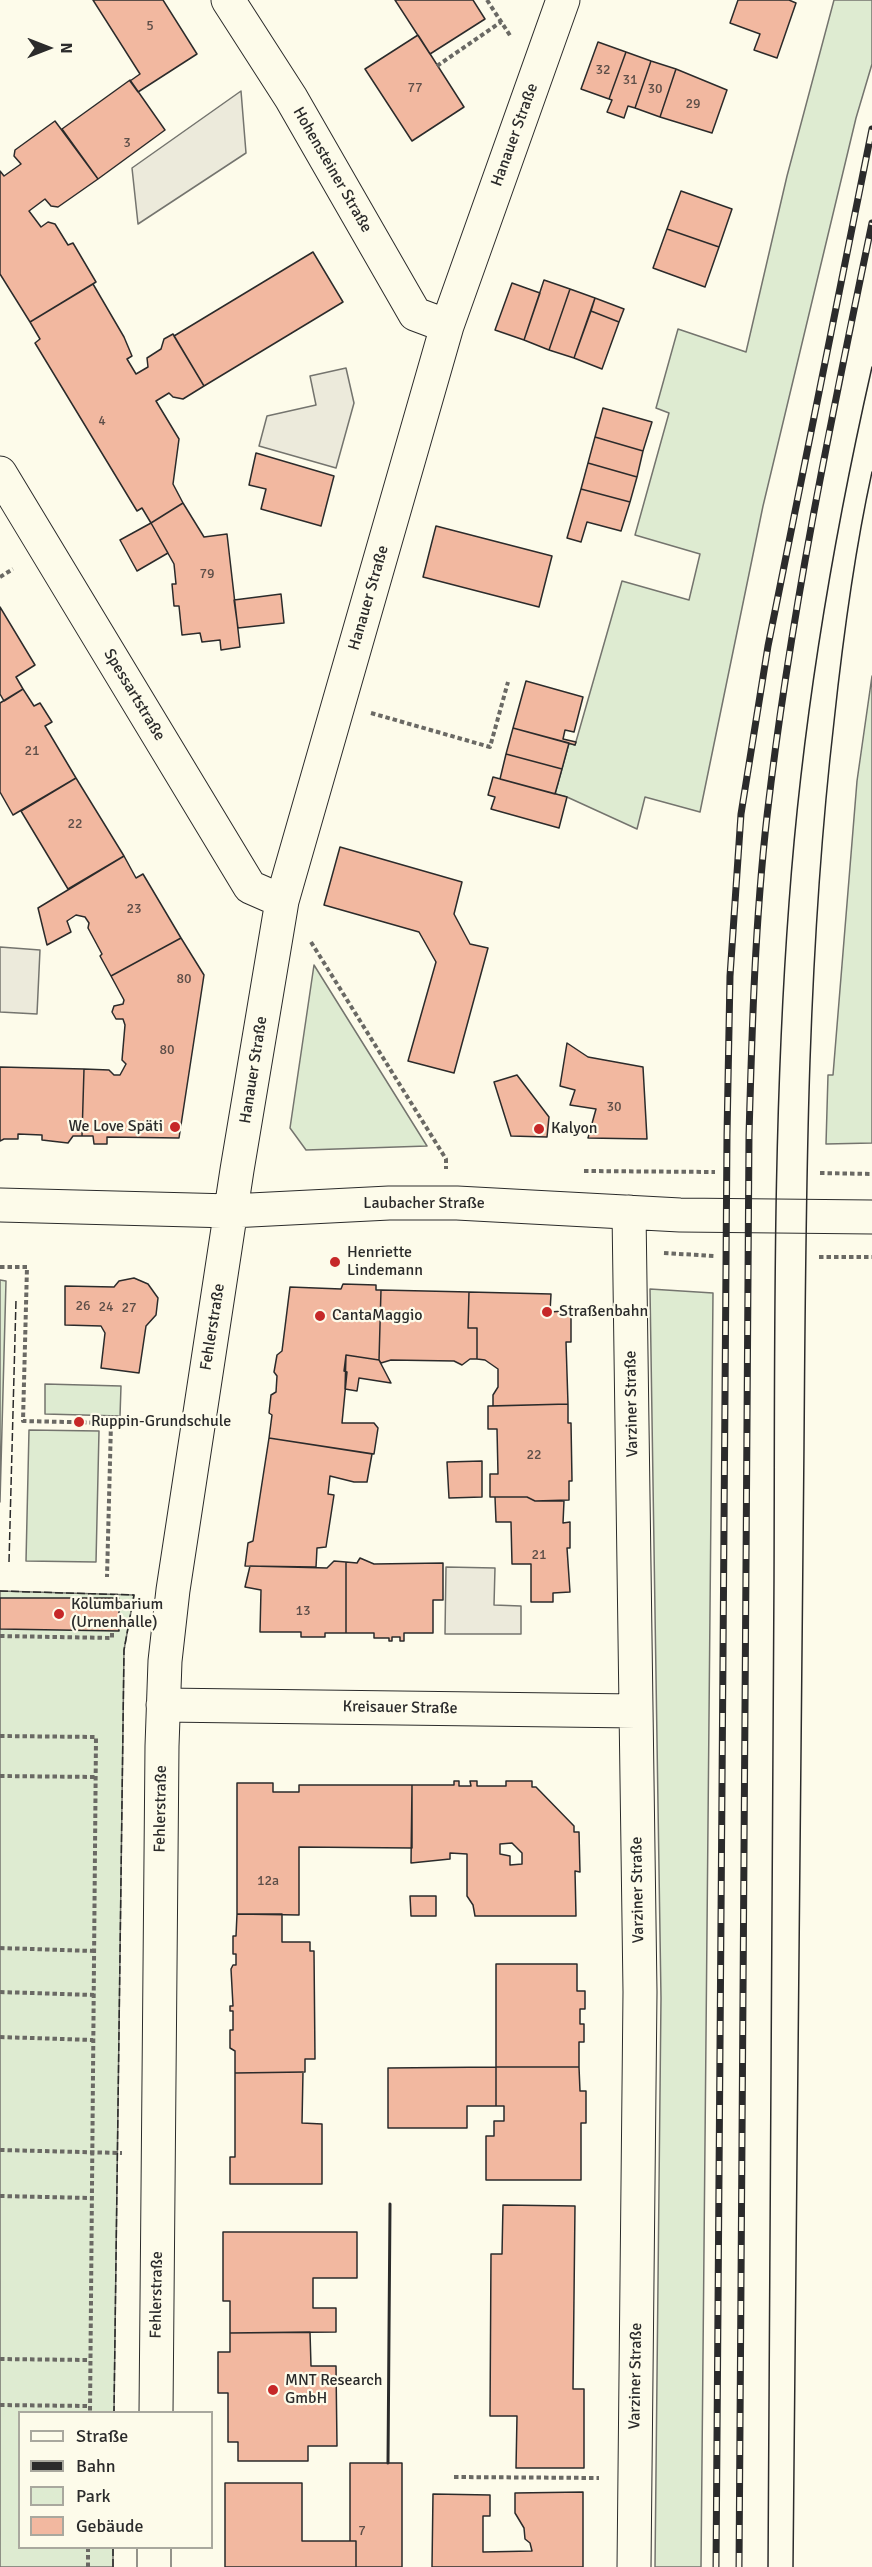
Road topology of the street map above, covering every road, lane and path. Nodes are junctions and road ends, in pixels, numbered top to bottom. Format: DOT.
graph roads {
  1 [pos="228,0"];
  2 [pos="487,0"];
  3 [pos="563,0"];
  4 [pos="501,22"];
  5 [pos="512,39"];
  6 [pos="437,66"];
  7 [pos="447,326"];
  8 [pos="0,473"];
  9 [pos="12,569"];
  10 [pos="0,577"];
  11 [pos="508,682"];
  12 [pos="368,712"];
  13 [pos="282,901"];
  14 [pos="311,942"];
  15 [pos="820,1173"];
  16 [pos="872,1174"];
  17 [pos="446,1178"];
  18 [pos="0,1205"];
  19 [pos="231,1211"];
  20 [pos="628,1212"];
  21 [pos="860,1217"];
  22 [pos="679,1255"];
  23 [pos="714,1256"];
  24 [pos="819,1257"];
  25 [pos="872,1257"];
  26 [pos="0,1267"];
  27 [pos="107,1577"];
  28 [pos="112,1631"];
  29 [pos="0,1636"];
  30 [pos="163,1705"];
  31 [pos="636,1711"];
  32 [pos="0,1736"];
  33 [pos="0,1776"];
  34 [pos="96,1777"];
  35 [pos="0,1948"];
  36 [pos="94,1951"];
  37 [pos="0,1992"];
  38 [pos="94,1995"];
  39 [pos="0,2037"];
  40 [pos="93,2040"];
  41 [pos="0,2150"];
  42 [pos="93,2152"];
  43 [pos="131,2153"];
  44 [pos="0,2196"];
  45 [pos="92,2198"];
  46 [pos="0,2359"];
  47 [pos="90,2360"];
  48 [pos="0,2405"];
  49 [pos="90,2406"];
  50 [pos="90,2411"];
  51 [pos="156,2411"];
  52 [pos="454,2477"];
  53 [pos="603,2478"];
  54 [pos="88,2549"];
  55 [pos="154,2549"];
  56 [pos="88,2567"];
  57 [pos="154,2567"];
  58 [pos="634,2567"];
  1 -- 7 [label="street, Hohensteiner Straße"];
  2 -- 4 [label="path"];
  3 -- 7 [label="street, Hanauer Straße"];
  4 -- 5 [label="path"];
  4 -- 6 [label="path"];
  7 -- 13 [label="street, Hanauer Straße"];
  8 -- 13 [label="street, Spessartstraße"];
  9 -- 10 [label="path"];
  11 -- 12 [label="path"];
  13 -- 19 [label="street, Hanauer Straße"];
  14 -- 17 [label="path"];
  15 -- 16 [label="path"];
  18 -- 19 [label="street, Laubacher Straße"];
  19 -- 20 [label="street, Laubacher Straße"];
  19 -- 30 [label="street, Fehlerstraße"];
  20 -- 21 [label="street, Laubacher Straße"];
  20 -- 31 [label="street, Varziner Straße"];
  22 -- 23 [label="path"];
  24 -- 25 [label="path"];
  26 -- 27 [label="path"];
  28 -- 29 [label="path"];
  30 -- 31 [label="street, Kreisauer Straße"];
  30 -- 51 [label="street, Fehlerstraße"];
  31 -- 58 [label="street, Varziner Straße"];
  32 -- 34 [label="path"];
  33 -- 34 [label="path"];
  34 -- 36 [label="path"];
  35 -- 36 [label="path"];
  36 -- 38 [label="path"];
  37 -- 38 [label="path"];
  38 -- 40 [label="path"];
  39 -- 40 [label="path"];
  40 -- 42 [label="path"];
  41 -- 42 [label="path"];
  42 -- 43 [label="path"];
  42 -- 45 [label="path"];
  44 -- 45 [label="path"];
  45 -- 47 [label="path"];
  46 -- 47 [label="path"];
  47 -- 49 [label="path"];
  48 -- 49 [label="path"];
  49 -- 50 [label="path"];
  52 -- 53 [label="path"];
  54 -- 56 [label="path"];
  55 -- 57 [label="street"];
}
